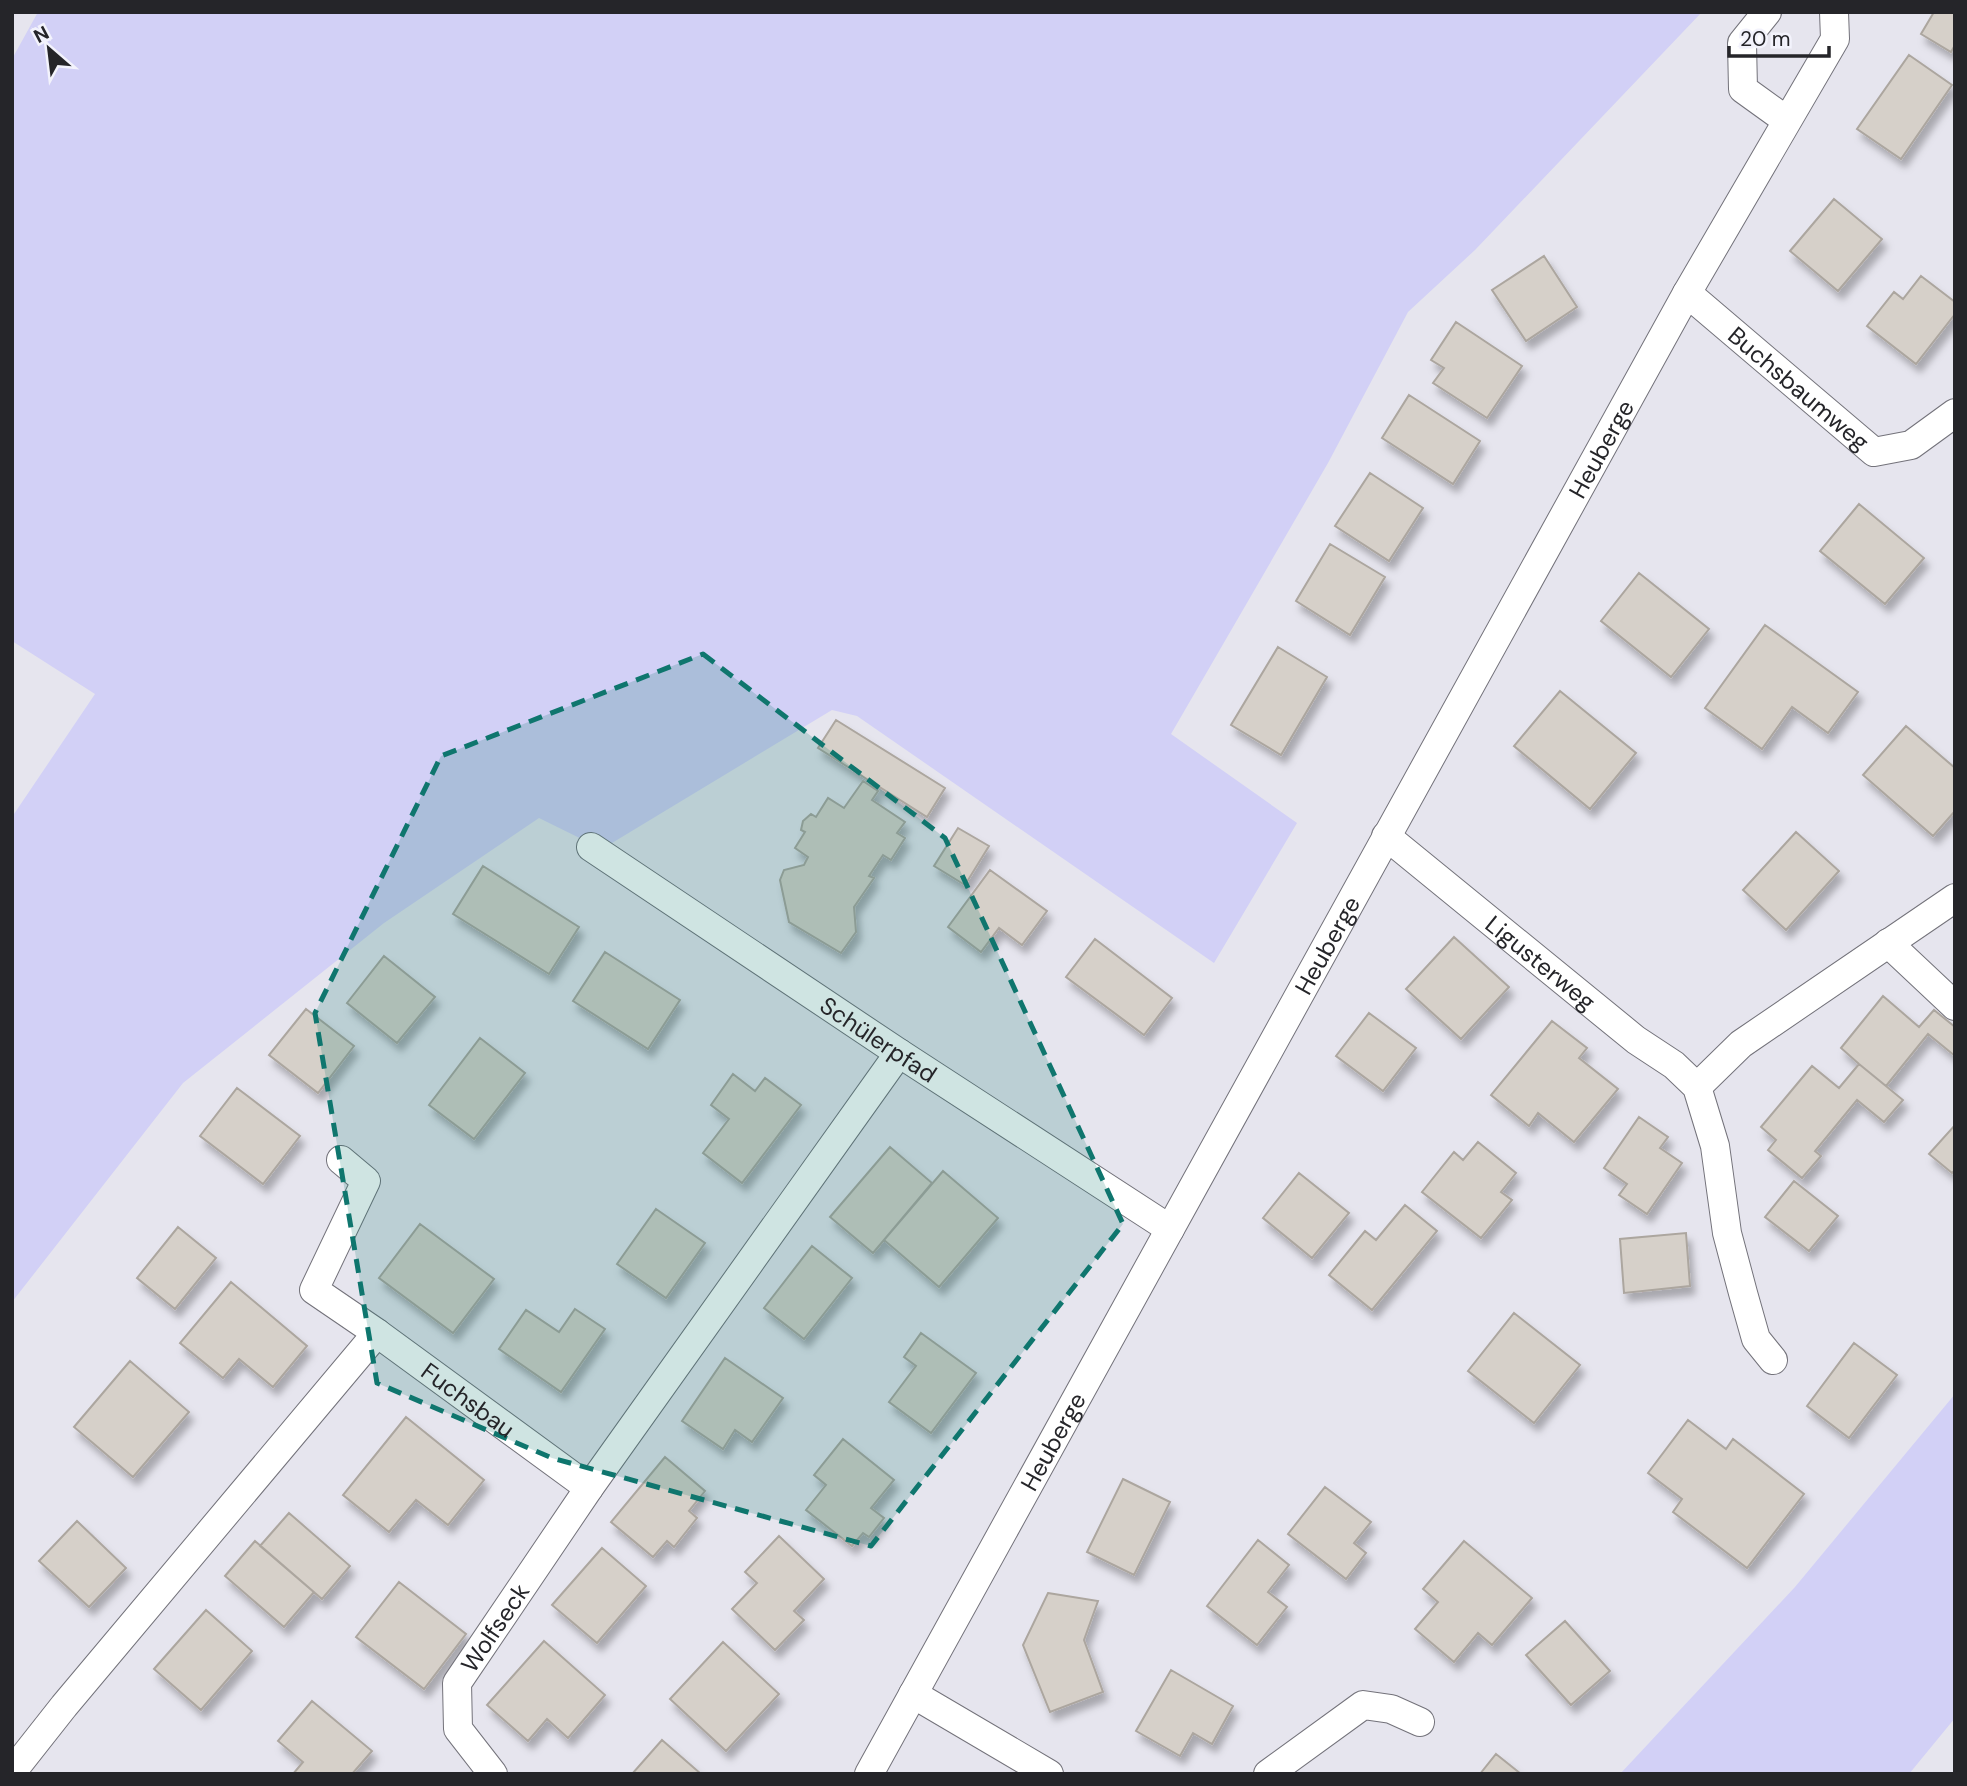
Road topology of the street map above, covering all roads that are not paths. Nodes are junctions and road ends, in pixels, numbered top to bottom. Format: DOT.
graph roads {
  1 [pos="1767,12"];
  2 [pos="1834,12"];
  3 [pos="1786,120"];
  4 [pos="1687,293"];
  5 [pos="1955,413"];
  6 [pos="1386,836"];
  7 [pos="591,847"];
  8 [pos="1955,898"];
  9 [pos="1888,943"];
  10 [pos="1955,1006"];
  11 [pos="899,1053"];
  12 [pos="1697,1087"];
  13 [pos="341,1160"];
  14 [pos="1170,1229"];
  15 [pos="377,1333"];
  16 [pos="1773,1360"];
  17 [pos="589,1488"];
  18 [pos="913,1694"];
  19 [pos="1420,1722"];
  20 [pos="12,1772"];
  21 [pos="493,1774"];
  22 [pos="869,1774"];
  23 [pos="1049,1774"];
  24 [pos="1268,1774"];
  1 -- 3 [label="street"];
  2 -- 3 [label="street, Heuberge"];
  3 -- 4 [label="street, Heuberge"];
  4 -- 5 [label="street, Buchsbaumweg"];
  4 -- 6 [label="street, Heuberge"];
  6 -- 12 [label="street, Ligusterweg"];
  6 -- 14 [label="street, Heuberge"];
  7 -- 11 [label="street, Schülerpfad"];
  8 -- 9 [label="street"];
  9 -- 10 [label="street"];
  9 -- 12 [label="street"];
  11 -- 14 [label="street, Schülerpfad"];
  11 -- 17 [label="street"];
  12 -- 16 [label="street, Ligusterweg"];
  13 -- 15 [label="street, Fuchsbau"];
  14 -- 18 [label="street, Heuberge"];
  15 -- 17 [label="street, Fuchsbau"];
  15 -- 20 [label="street"];
  17 -- 21 [label="street, Wolfseck"];
  18 -- 22 [label="street, Heuberge"];
  18 -- 23 [label="street"];
  19 -- 24 [label="street"];
}
